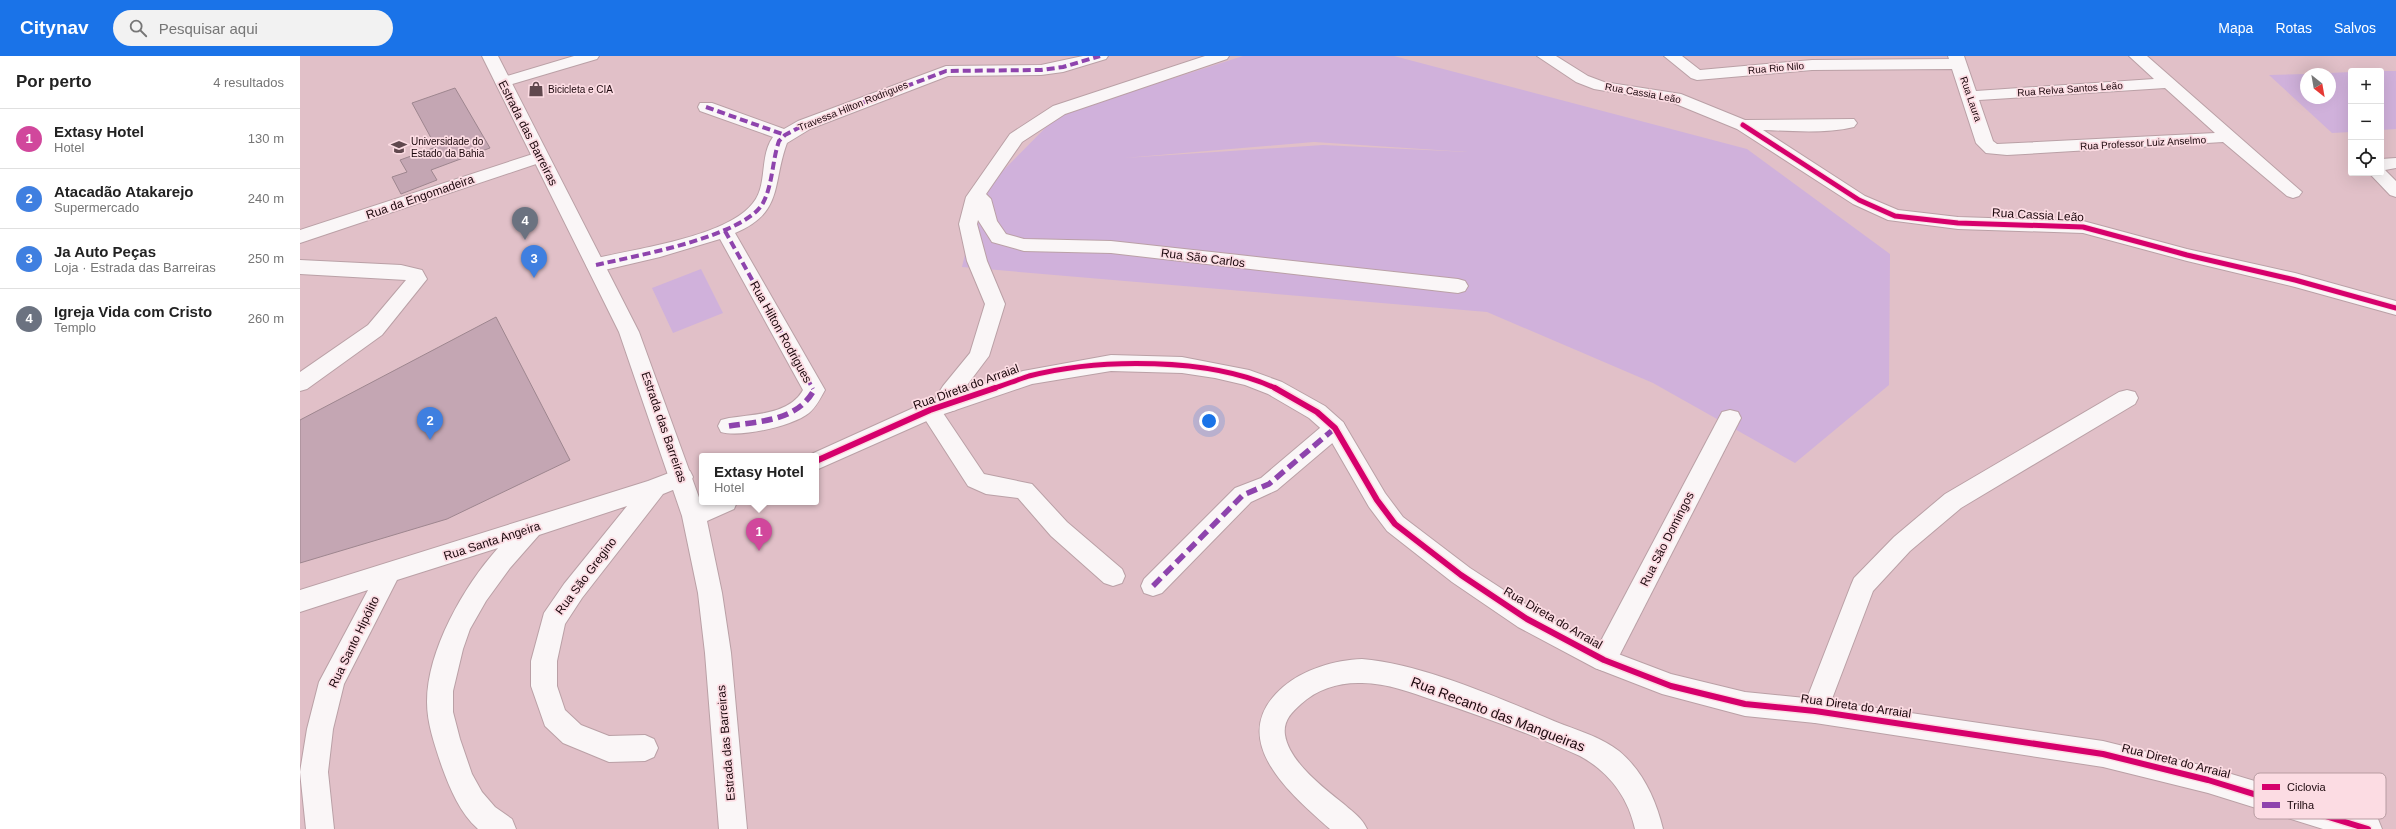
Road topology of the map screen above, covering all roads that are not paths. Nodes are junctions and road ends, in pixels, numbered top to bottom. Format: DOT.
graph roads {
  1 [pos="490,56"];
  2 [pos="591,56"];
  3 [pos="1100,56"];
  4 [pos="1221,56"];
  5 [pos="1545,56"];
  6 [pos="1672,56"];
  7 [pos="2137,56"];
  8 [pos="1810,60"];
  9 [pos="1900,60"];
  10 [pos="1957,60"];
  11 [pos="503,82"];
  12 [pos="2169,83"];
  13 [pos="1970,96"];
  14 [pos="706,107"];
  15 [pos="1848,123"];
  16 [pos="1743,125"];
  17 [pos="785,135"];
  18 [pos="2225,135"];
  19 [pos="1985,143"];
  20 [pos="540,157"];
  21 [pos="2396,163"];
  22 [pos="2384,165"];
  23 [pos="2381,176"];
  24 [pos="2396,191"];
  25 [pos="2293,192"];
  26 [pos="975,197"];
  27 [pos="725,231"];
  28 [pos="300,238"];
  29 [pos="596,265"];
  30 [pos="300,267"];
  31 [pos="1458,286"];
  32 [pos="2396,308"];
  33 [pos="300,383"];
  34 [pos="2127,398"];
  35 [pos="939,407"];
  36 [pos="1730,418"];
  37 [pos="730,426"];
  38 [pos="1335,428"];
  39 [pos="819,460"];
  40 [pos="682,476"];
  41 [pos="655,488"];
  42 [pos="719,505"];
  43 [pos="694,516"];
  44 [pos="531,528"];
  45 [pos="388,575"];
  46 [pos="1113,576"];
  47 [pos="1153,586"];
  48 [pos="300,601"];
  49 [pos="1604,660"];
  50 [pos="1815,711"];
  51 [pos="645,748"];
  52 [pos="2254,794"];
  53 [pos="2335,819"];
  54 [pos="320,829"];
  55 [pos="502,829"];
  56 [pos="733,829"];
  57 [pos="1353,829"];
  58 [pos="1649,829"];
  59 [pos="2368,829"];
  1 -- 11 [label="street, Estrada das Barreiras"];
  2 -- 11 [label="street"];
  3 -- 17 [label="street, Travessa Hilton Rodrigues"];
  4 -- 26 [label="street"];
  5 -- 16 [label="street, Rua Cassia Leão"];
  6 -- 8 [label="street, Rua Rio Nilo"];
  7 -- 12 [label="street, Rua Professor Luiz Anselmo"];
  8 -- 9 [label="street, Rua Rio Nilo"];
  9 -- 10 [label="street, Rua Rio Nilo"];
  10 -- 13 [label="street, Rua Laura"];
  11 -- 20 [label="street, Estrada das Barreiras"];
  12 -- 13 [label="street, Rua Relva Santos Leão"];
  12 -- 18 [label="street, Rua Professor Luiz Anselmo"];
  13 -- 19 [label="street, Rua Laura"];
  14 -- 17 [label="street"];
  15 -- 16 [label="street, Rua Cassia Leão"];
  16 -- 32 [label="street, Rua Cassia Leão"];
  17 -- 27 [label="street, Travessa Hilton Rodrigues"];
  18 -- 19 [label="street, Rua Professor Luiz Anselmo"];
  18 -- 25 [label="street"];
  20 -- 28 [label="street, Rua da Engomadeira"];
  20 -- 29 [label="street, Estrada das Barreiras"];
  21 -- 22 [label="street"];
  23 -- 24 [label="street"];
  26 -- 31 [label="street, Rua São Carlos"];
  26 -- 35 [label="street"];
  27 -- 29 [label="street, Travessa Hilton Rodrigues"];
  27 -- 37 [label="street, Rua Hilton Rodrigues"];
  29 -- 40 [label="street, Estrada das Barreiras"];
  30 -- 33 [label="street"];
  34 -- 50 [label="street"];
  35 -- 38 [label="street, Rua Direta do Arraial"];
  35 -- 39 [label="street, Rua Direta do Arraial"];
  35 -- 46 [label="street"];
  36 -- 49 [label="street, Rua São Domingos"];
  38 -- 47 [label="street"];
  38 -- 49 [label="street, Rua Direta do Arraial"];
  40 -- 41 [label="street, Rua Santa Angeira"];
  40 -- 43 [label="street, Estrada das Barreiras"];
  41 -- 44 [label="street, Rua Santa Angeira"];
  41 -- 51 [label="street, Rua São Gregino"];
  42 -- 43 [label="street"];
  43 -- 56 [label="street, Estrada das Barreiras"];
  44 -- 45 [label="street, Rua Santa Angeira"];
  44 -- 55 [label="street"];
  45 -- 48 [label="street, Rua Santa Angeira"];
  45 -- 54 [label="street, Rua Santo Hipólito"];
  49 -- 50 [label="street, Rua Direta do Arraial"];
  50 -- 52 [label="street, Rua Direta do Arraial"];
  53 -- 59 [label="street, Rua Direta do Arraial"];
  57 -- 58 [label="street, Rua Recanto das Mangueiras"];
}
